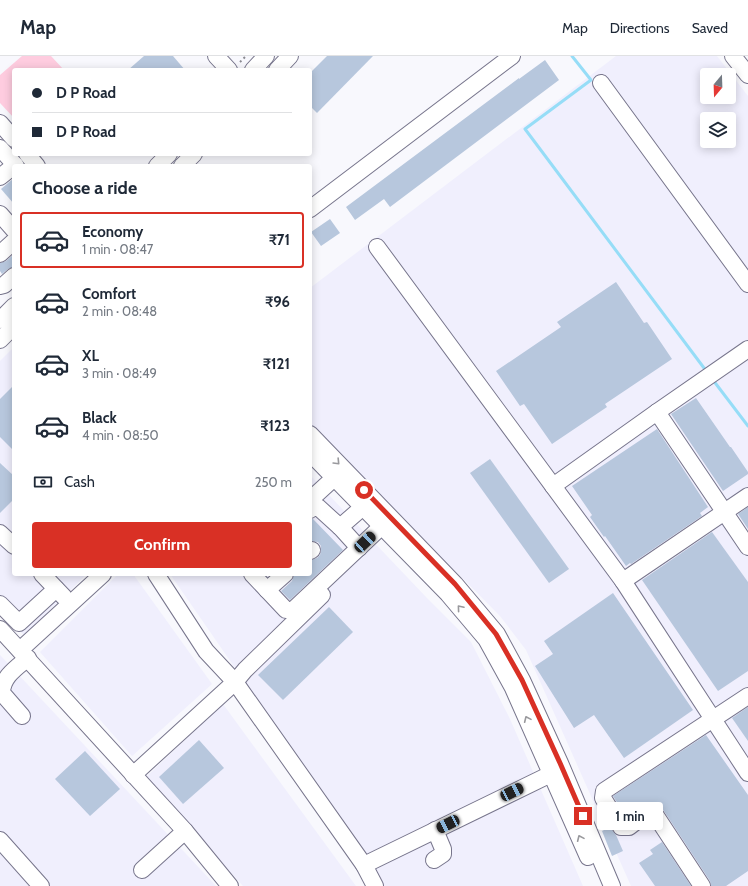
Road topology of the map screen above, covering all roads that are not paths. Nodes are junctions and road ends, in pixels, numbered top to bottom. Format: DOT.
graph roads {
  1 [pos="216,56"];
  2 [pos="266,56"];
  3 [pos="290,56"];
  4 [pos="512,56"];
  5 [pos="733,56"];
  6 [pos="742,56"];
  7 [pos="748,64"];
  8 [pos="227,68"];
  9 [pos="255,68"];
  10 [pos="279,68"];
  11 [pos="748,75"];
  12 [pos="601,83"];
  13 [pos="0,123"];
  14 [pos="12,137"];
  15 [pos="0,148"];
  16 [pos="167,156"];
  17 [pos="192,156"];
  18 [pos="20,162"];
  19 [pos="159,164"];
  20 [pos="184,164"];
  21 [pos="12,168"];
  22 [pos="0,177"];
  23 [pos="312,207"];
  24 [pos="0,214"];
  25 [pos="12,228"];
  26 [pos="12,243"];
  27 [pos="377,247"];
  28 [pos="0,254"];
  29 [pos="12,278"];
  30 [pos="748,284"];
  31 [pos="0,286"];
  32 [pos="12,314"];
  33 [pos="7,333"];
  34 [pos="748,349"];
  35 [pos="657,412"];
  36 [pos="312,436"];
  37 [pos="312,455"];
  38 [pos="334,478"];
  39 [pos="553,486"];
  40 [pos="748,496"];
  41 [pos="312,498"];
  42 [pos="363,507"];
  43 [pos="312,508"];
  44 [pos="725,512"];
  45 [pos="382,526"];
  46 [pos="340,527"];
  47 [pos="0,533"];
  48 [pos="12,544"];
  49 [pos="748,547"];
  50 [pos="359,548"];
  51 [pos="44,576"];
  52 [pos="101,576"];
  53 [pos="157,576"];
  54 [pos="254,576"];
  55 [pos="283,576"];
  56 [pos="622,581"];
  57 [pos="446,583"];
  58 [pos="56,588"];
  59 [pos="267,590"];
  60 [pos="322,595"];
  61 [pos="71,603"];
  62 [pos="0,604"];
  63 [pos="19,623"];
  64 [pos="2,636"];
  65 [pos="499,651"];
  66 [pos="24,654"];
  67 [pos="235,682"];
  68 [pos="748,696"];
  69 [pos="22,716"];
  70 [pos="713,719"];
  71 [pos="748,772"];
  72 [pos="551,774"];
  73 [pos="133,775"];
  74 [pos="571,804"];
  75 [pos="435,830"];
  76 [pos="185,832"];
  77 [pos="0,840"];
  78 [pos="434,860"];
  79 [pos="364,865"];
  80 [pos="142,870"];
  81 [pos="41,886"];
  82 [pos="230,886"];
  83 [pos="375,886"];
  84 [pos="601,886"];
  85 [pos="612,886"];
  86 [pos="702,886"];
  1 -- 8 [label="street"];
  2 -- 9 [label="street"];
  3 -- 10 [label="street"];
  4 -- 23 [label="street"];
  5 -- 11 [label="street"];
  6 -- 7 [label="street"];
  12 -- 30 [label="street"];
  13 -- 14 [label="street"];
  15 -- 18 [label="street"];
  16 -- 19 [label="street"];
  17 -- 20 [label="street"];
  21 -- 22 [label="street"];
  24 -- 25 [label="street"];
  26 -- 28 [label="street"];
  27 -- 39 [label="street"];
  29 -- 31 [label="street"];
  32 -- 33 [label="street"];
  34 -- 35 [label="street"];
  35 -- 39 [label="street"];
  35 -- 44 [label="street"];
  36 -- 57 [label="street, one-way"];
  37 -- 38 [label="street"];
  38 -- 41 [label="street"];
  38 -- 42 [label="street"];
  39 -- 56 [label="street"];
  40 -- 44 [label="street"];
  42 -- 45 [label="street"];
  42 -- 46 [label="street"];
  43 -- 46 [label="street"];
  44 -- 49 [label="street"];
  44 -- 56 [label="street"];
  45 -- 50 [label="street"];
  45 -- 57 [label="street"];
  46 -- 50 [label="street"];
  47 -- 48 [label="street"];
  50 -- 59 [label="street"];
  51 -- 58 [label="street"];
  52 -- 61 [label="street"];
  53 -- 67 [label="street"];
  54 -- 59 [label="street"];
  55 -- 59 [label="street"];
  56 -- 70 [label="street"];
  57 -- 65 [label="street"];
  58 -- 61 [label="street"];
  58 -- 63 [label="street"];
  60 -- 67 [label="street"];
  61 -- 66 [label="street"];
  62 -- 63 [label="street"];
  63 -- 64 [label="street"];
  64 -- 66 [label="street"];
  72 -- 65 [label="street, one-way"];
  65 -- 74 [label="street"];
  66 -- 69 [label="street"];
  66 -- 73 [label="street"];
  67 -- 73 [label="street"];
  67 -- 79 [label="street"];
  68 -- 70 [label="street"];
  70 -- 71 [label="street"];
  70 -- 86 [label="street"];
  72 -- 74 [label="street"];
  72 -- 75 [label="street"];
  73 -- 76 [label="street"];
  84 -- 74 [label="street, one-way"];
  74 -- 85 [label="street"];
  75 -- 78 [label="street"];
  75 -- 79 [label="street"];
  76 -- 80 [label="street"];
  76 -- 82 [label="street"];
  77 -- 81 [label="street"];
  79 -- 83 [label="street"];
}
